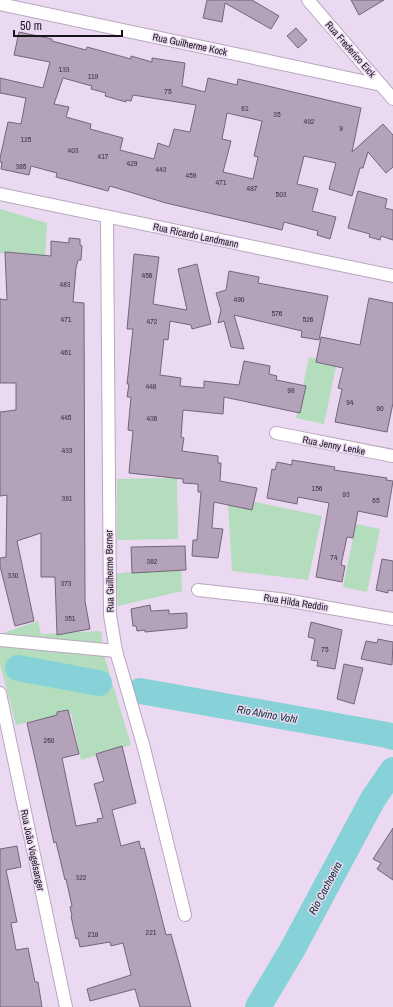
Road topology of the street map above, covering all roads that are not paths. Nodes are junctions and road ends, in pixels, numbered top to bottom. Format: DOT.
graph roads {
  1 [pos="308,0"];
  2 [pos="0,4"];
  3 [pos="381,84"];
  4 [pos="393,99"];
  5 [pos="0,194"];
  6 [pos="107,217"];
  7 [pos="393,276"];
  8 [pos="276,433"];
  9 [pos="393,456"];
  10 [pos="198,590"];
  11 [pos="393,619"];
  12 [pos="0,640"];
  13 [pos="116,651"];
  14 [pos="0,693"];
  15 [pos="185,915"];
  16 [pos="66,1007"];
  1 -- 3 [label="street, Rua Frederico Eick"];
  2 -- 3 [label="street, Rua Guilherme Kock"];
  3 -- 4 [label="street, Rua Frederico Eick"];
  5 -- 6 [label="street, Rua Ricardo Landmann"];
  6 -- 7 [label="street, Rua Ricardo Landmann"];
  6 -- 13 [label="street, Rua Guilherme Berner"];
  8 -- 9 [label="street, Rua Jenny Lenke"];
  10 -- 11 [label="street, Rua Hilda Reddin"];
  12 -- 13 [label="street"];
  13 -- 15 [label="street, Rua Guilherme Berner"];
  14 -- 16 [label="street, Rua João Vogelsanger"];
}
